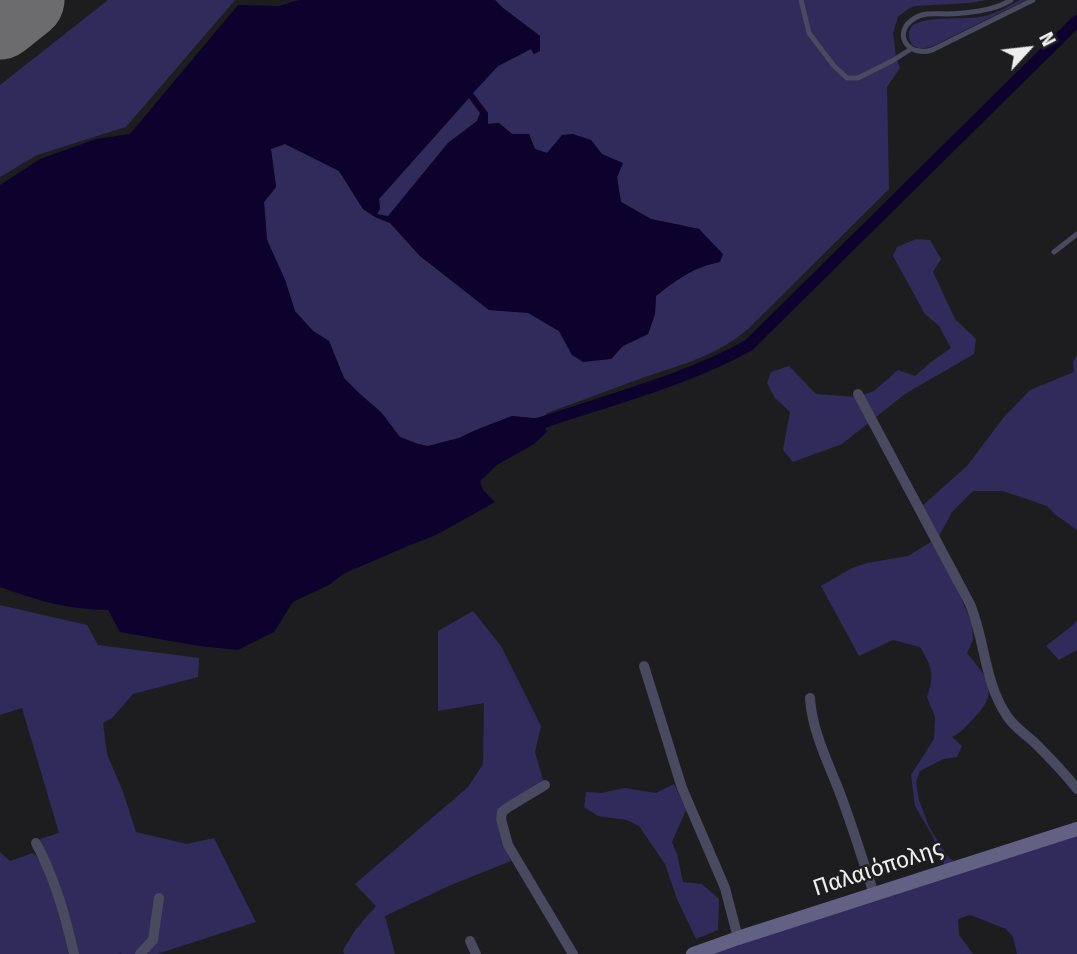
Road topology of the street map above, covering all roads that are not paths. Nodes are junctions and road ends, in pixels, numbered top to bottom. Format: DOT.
graph roads {
  1 [pos="802,0"];
  2 [pos="1011,0"];
  3 [pos="1033,0"];
  4 [pos="911,49"];
  5 [pos="1077,234"];
  6 [pos="1054,252"];
  7 [pos="858,394"];
  8 [pos="644,666"];
  9 [pos="810,698"];
  10 [pos="545,785"];
  11 [pos="1077,789"];
  12 [pos="1077,829"];
  13 [pos="36,844"];
  14 [pos="874,894"];
  15 [pos="159,898"];
  16 [pos="738,938"];
  17 [pos="470,941"];
  18 [pos="74,954"];
  19 [pos="140,954"];
  20 [pos="476,954"];
  21 [pos="573,954"];
  22 [pos="693,954"];
  1 -- 4 [label="lane"];
  2 -- 4 [label="lane"];
  3 -- 4 [label="lane"];
  5 -- 6 [label="lane"];
  7 -- 11 [label="street"];
  8 -- 16 [label="street"];
  9 -- 14 [label="street"];
  10 -- 21 [label="street"];
  12 -- 14 [label="main road, Παλαιόπολης"];
  13 -- 18 [label="street"];
  14 -- 16 [label="main road, Παλαιόπολης"];
  15 -- 19 [label="street"];
  16 -- 22 [label="main road, Παλαιόπολης"];
  17 -- 20 [label="street"];
}
